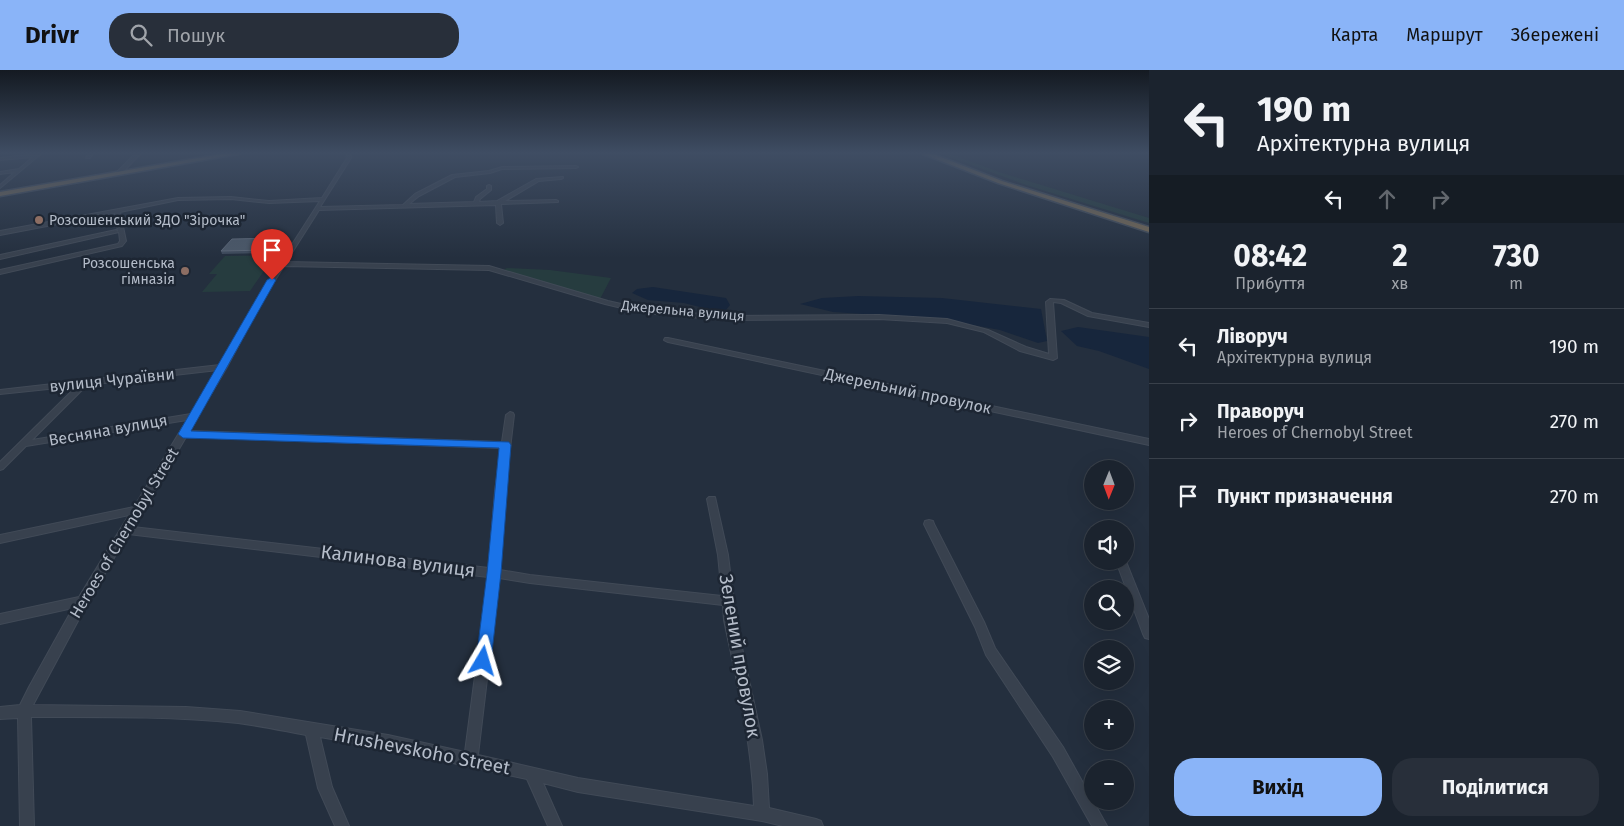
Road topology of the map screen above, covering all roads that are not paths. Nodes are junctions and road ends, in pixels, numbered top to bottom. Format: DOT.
graph roads {
  1 [pos="40,187"];
  2 [pos="331,187"];
  3 [pos="431,187"];
  4 [pos="489,187"];
  5 [pos="525,187"];
  6 [pos="1017,187"];
  7 [pos="1026,187"];
  8 [pos="0,194"];
  9 [pos="324,199"];
  10 [pos="556,201"];
  11 [pos="498,203"];
  12 [pos="476,204"];
  13 [pos="404,206"];
  14 [pos="317,209"];
  15 [pos="117,210"];
  16 [pos="500,223"];
  17 [pos="1149,228"];
  18 [pos="116,232"];
  19 [pos="0,233"];
  20 [pos="0,257"];
  21 [pos="282,264"];
  22 [pos="0,272"];
  23 [pos="1149,325"];
  24 [pos="668,340"];
  25 [pos="223,367"];
  26 [pos="84,383"];
  27 [pos="0,392"];
  28 [pos="193,416"];
  29 [pos="510,416"];
  30 [pos="183,434"];
  31 [pos="1149,442"];
  32 [pos="23,444"];
  33 [pos="505,445"];
  34 [pos="0,467"];
  35 [pos="712,498"];
  36 [pos="137,510"];
  37 [pos="929,524"];
  38 [pos="126,530"];
  39 [pos="0,539"];
  40 [pos="1124,570"];
  41 [pos="494,573"];
  42 [pos="83,601"];
  43 [pos="729,601"];
  44 [pos="0,620"];
  45 [pos="1149,634"];
  46 [pos="24,711"];
  47 [pos="0,714"];
  48 [pos="312,730"];
  49 [pos="471,760"];
  50 [pos="531,773"];
  51 [pos="762,814"];
  52 [pos="27,826"];
  53 [pos="342,826"];
  54 [pos="555,826"];
  55 [pos="816,826"];
  56 [pos="1100,826"];
  1 -- 8 [label="highway"];
  2 -- 9 [label="street, Heroes of Chernobyl Street"];
  3 -- 13 [label="street"];
  4 -- 12 [label="street"];
  5 -- 11 [label="street"];
  6 -- 17 [label="highway"];
  7 -- 17 [label="highway"];
  9 -- 14 [label="street, Heroes of Chernobyl Street"];
  9 -- 15 [label="street"];
  10 -- 11 [label="street"];
  11 -- 12 [label="street"];
  11 -- 16 [label="street"];
  12 -- 13 [label="street"];
  13 -- 14 [label="street"];
  14 -- 21 [label="street, Heroes of Chernobyl Street"];
  15 -- 19 [label="street"];
  15 -- 22 [label="street"];
  18 -- 20 [label="street"];
  21 -- 23 [label="street, Джерельна вулиця"];
  21 -- 25 [label="street, Heroes of Chernobyl Street"];
  24 -- 31 [label="street, Джерельний провулок"];
  25 -- 26 [label="street, вулиця Чураївни"];
  25 -- 28 [label="street, Heroes of Chernobyl Street"];
  26 -- 27 [label="street, вулиця Чураївни"];
  26 -- 32 [label="street, Весняна вулиця"];
  28 -- 30 [label="street, Heroes of Chernobyl Street"];
  28 -- 32 [label="street, Весняна вулиця"];
  29 -- 33 [label="street"];
  30 -- 33 [label="street"];
  30 -- 36 [label="street, Heroes of Chernobyl Street"];
  32 -- 34 [label="street, Весняна вулиця"];
  33 -- 41 [label="street"];
  35 -- 43 [label="street, Зелений провулок"];
  36 -- 38 [label="street, Heroes of Chernobyl Street"];
  36 -- 39 [label="street"];
  37 -- 56 [label="street"];
  38 -- 41 [label="street, Калинова вулиця"];
  38 -- 42 [label="street, Heroes of Chernobyl Street"];
  40 -- 45 [label="street"];
  41 -- 43 [label="street, Калинова вулиця"];
  41 -- 49 [label="street"];
  42 -- 44 [label="street"];
  42 -- 46 [label="street, Heroes of Chernobyl Street"];
  43 -- 51 [label="street, Зелений провулок"];
  46 -- 47 [label="street"];
  46 -- 48 [label="street, Hrushevskoho Street"];
  46 -- 52 [label="street"];
  48 -- 49 [label="street, Hrushevskoho Street"];
  48 -- 53 [label="street"];
  49 -- 50 [label="street, Hrushevskoho Street"];
  50 -- 51 [label="street, Hrushevskoho Street"];
  50 -- 54 [label="street"];
  51 -- 55 [label="street, Hrushevskoho Street"];
}
